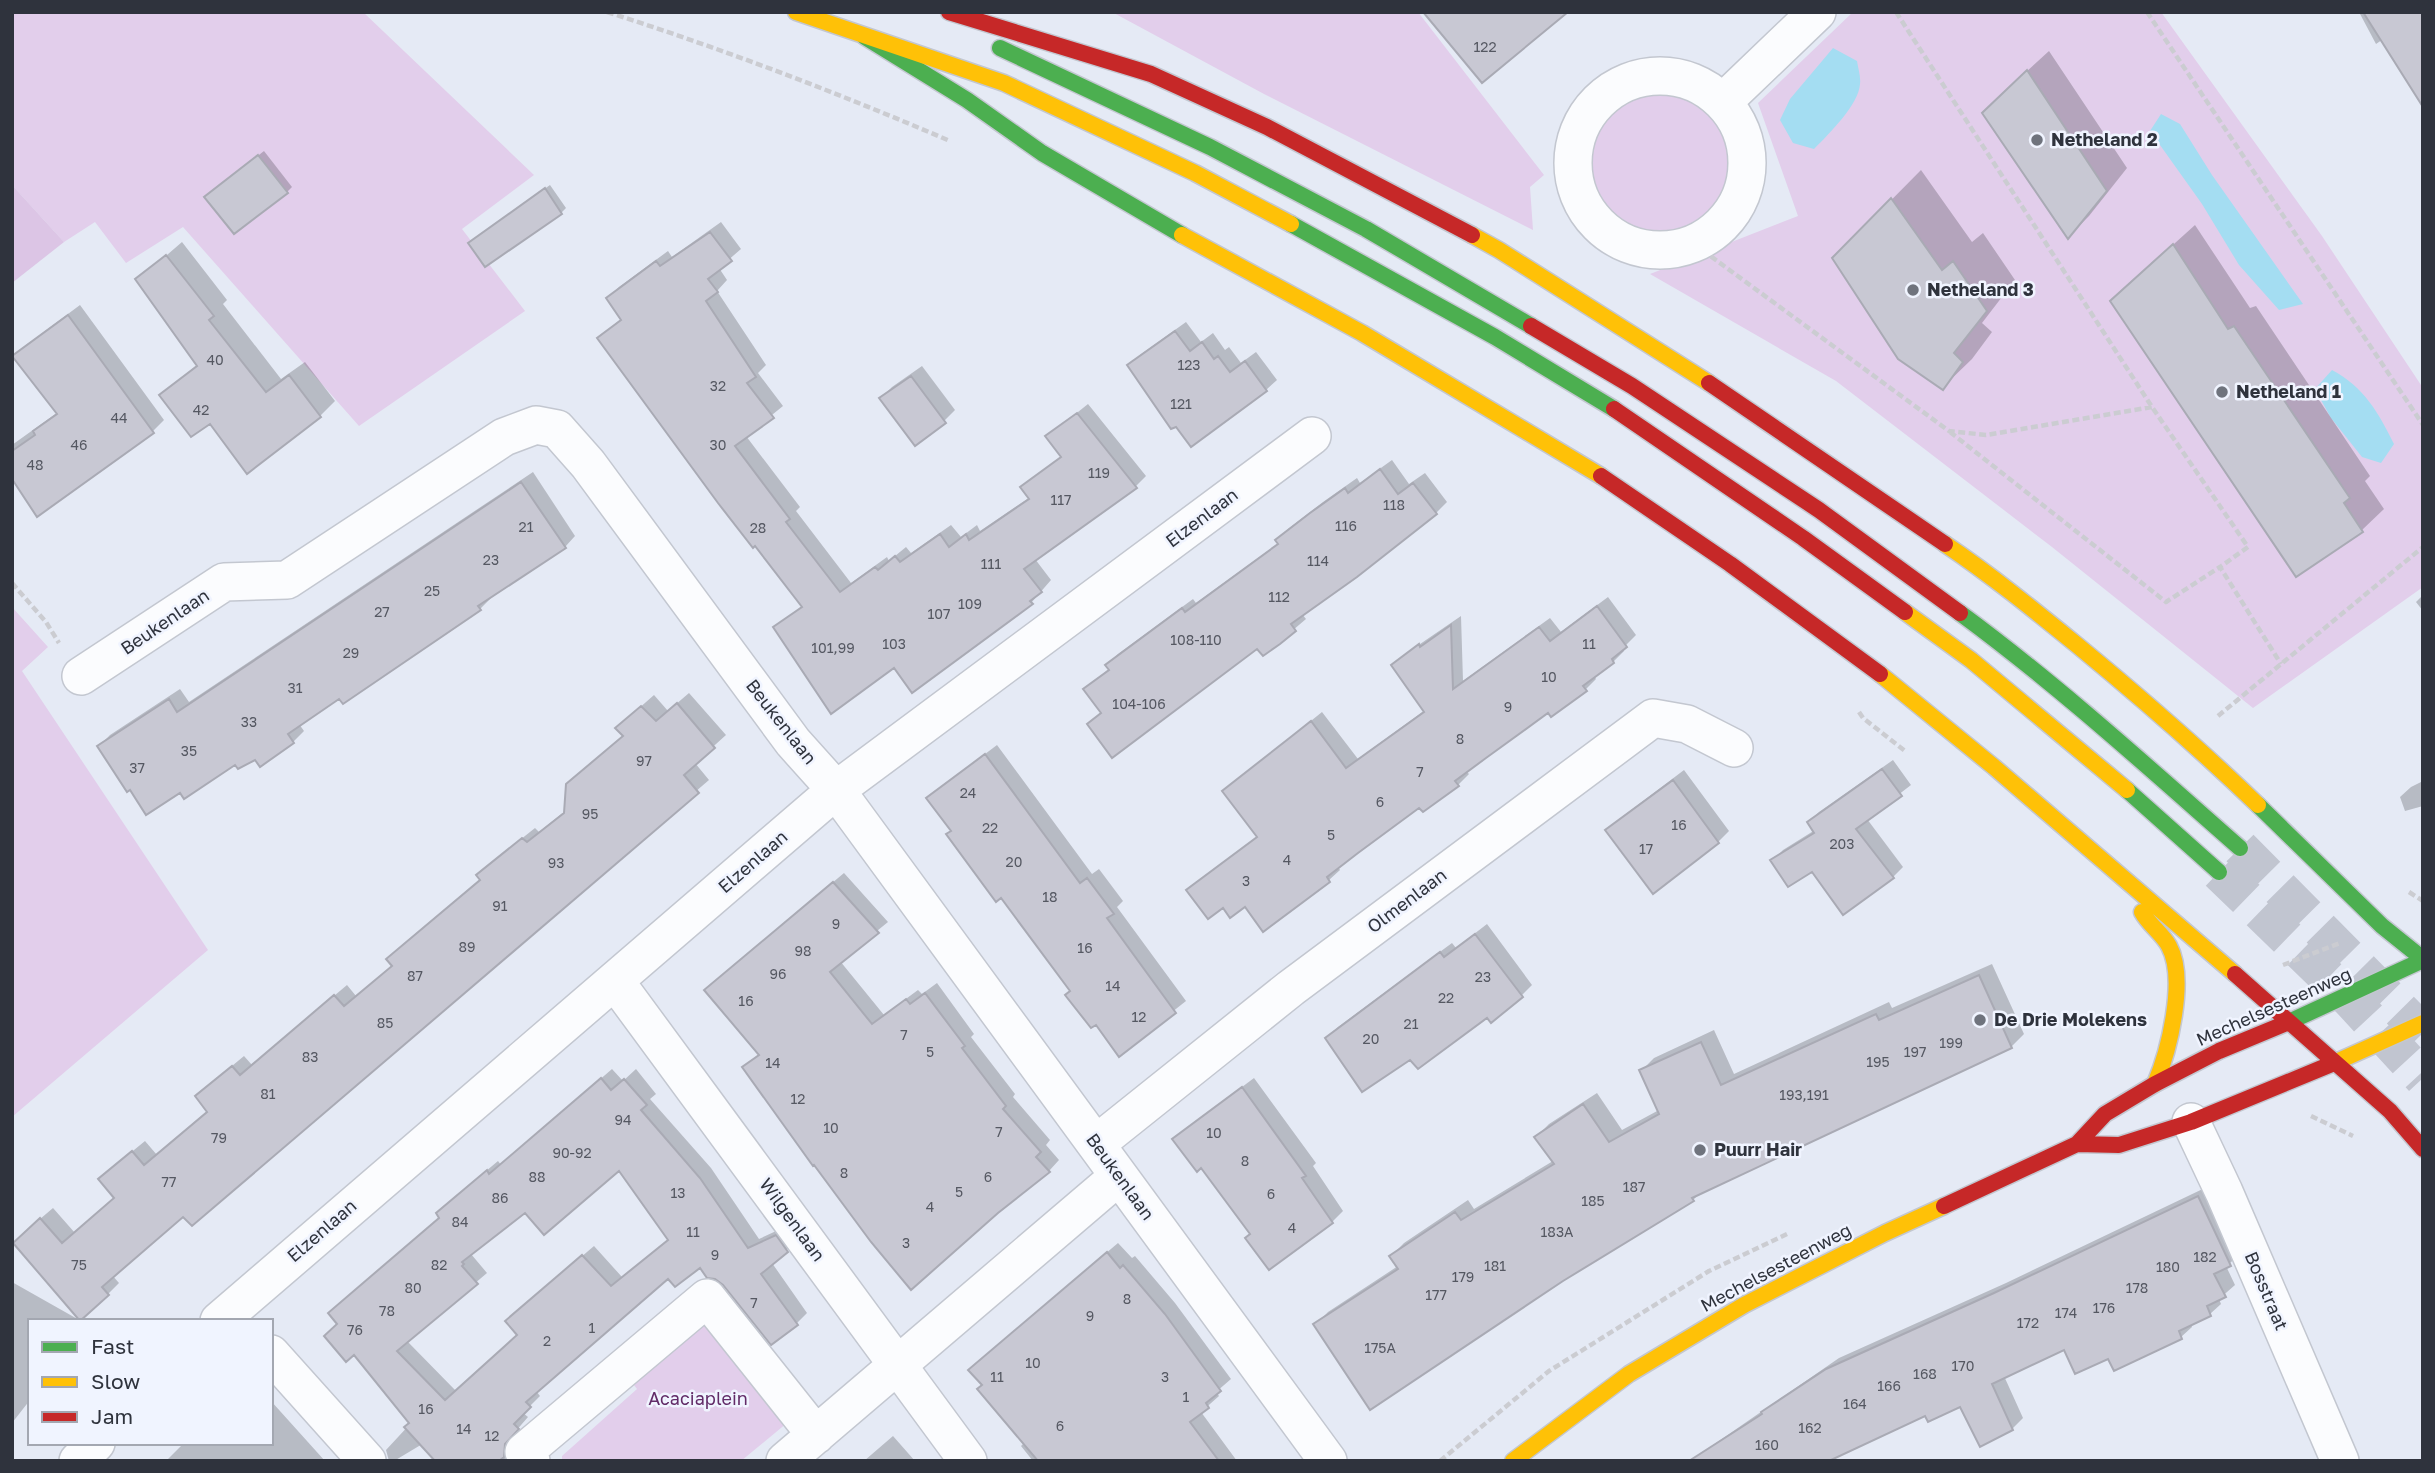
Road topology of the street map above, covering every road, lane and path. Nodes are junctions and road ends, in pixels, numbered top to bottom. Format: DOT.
graph roads {
  1 [pos="607,12"];
  2 [pos="796,12"];
  3 [pos="933,12"];
  4 [pos="949,12"];
  5 [pos="1817,12"];
  6 [pos="1896,12"];
  7 [pos="2147,12"];
  8 [pos="865,37"];
  9 [pos="1723,102"];
  10 [pos="956,143"];
  11 [pos="1695,244"];
  12 [pos="2152,407"];
  13 [pos="2423,425"];
  14 [pos="1949,431"];
  15 [pos="1312,436"];
  16 [pos="2423,547"];
  17 [pos="2220,567"];
  18 [pos="12,583"];
  19 [pos="19,591"];
  20 [pos="12,596"];
  21 [pos="2281,664"];
  22 [pos="81,676"];
  23 [pos="1856,708"];
  24 [pos="2210,723"];
  25 [pos="1734,748"];
  26 [pos="1915,758"];
  27 [pos="836,790"];
  28 [pos="2240,848"];
  29 [pos="2219,872"];
  30 [pos="2124,880"];
  31 [pos="2423,902"];
  32 [pos="2382,926"];
  33 [pos="2423,959"];
  34 [pos="615,981"];
  35 [pos="2241,981"];
  36 [pos="2289,1022"];
  37 [pos="2423,1023"];
  38 [pos="2334,1063"];
  39 [pos="2155,1084"];
  40 [pos="2191,1122"];
  41 [pos="1096,1144"];
  42 [pos="2077,1144"];
  43 [pos="2423,1149"];
  44 [pos="1119,1176"];
  45 [pos="230,1317"];
  46 [pos="273,1356"];
  47 [pos="898,1364"];
  48 [pos="816,1435"];
  49 [pos="94,1445"];
  50 [pos="78,1461"];
  51 [pos="367,1461"];
  52 [pos="531,1461"];
  53 [pos="785,1461"];
  54 [pos="968,1461"];
  55 [pos="1328,1461"];
  56 [pos="1513,1461"];
  57 [pos="2340,1461"];
  1 -- 10 [label="path"];
  2 -- 8 [label="main road"];
  3 -- 28 [label="main road"];
  4 -- 32 [label="main road"];
  5 -- 9 [label="street"];
  6 -- 12 [label="path"];
  7 -- 13 [label="path"];
  8 -- 29 [label="main road"];
  8 -- 30 [label="main road"];
  9 -- 11 [label="street"];
  9 -- 11 [label="street"];
  11 -- 14 [label="path"];
  12 -- 14 [label="path"];
  12 -- 17 [label="path"];
  14 -- 17 [label="path"];
  15 -- 27 [label="street, Elzenlaan"];
  16 -- 21 [label="path"];
  17 -- 21 [label="path"];
  18 -- 19 [label="path"];
  19 -- 20 [label="path"];
  19 -- 22 [label="path"];
  21 -- 24 [label="path"];
  22 -- 27 [label="street, Beukenlaan"];
  23 -- 26 [label="path"];
  25 -- 41 [label="street, Olmenlaan"];
  27 -- 34 [label="street, Elzenlaan"];
  27 -- 41 [label="street, Beukenlaan"];
  30 -- 35 [label="main road"];
  30 -- 39 [label="main road"];
  31 -- 32 [label="path"];
  32 -- 33 [label="main road"];
  32 -- 35 [label="path"];
  33 -- 36 [label="main road, Mechelsesteenweg"];
  34 -- 45 [label="street, Elzenlaan"];
  34 -- 47 [label="street, Wilgenlaan"];
  35 -- 36 [label="main road"];
  36 -- 38 [label="main road"];
  36 -- 39 [label="main road, Mechelsesteenweg"];
  37 -- 38 [label="main road, Mechelsesteenweg"];
  38 -- 40 [label="main road, Mechelsesteenweg"];
  38 -- 43 [label="main road"];
  39 -- 42 [label="main road, Mechelsesteenweg"];
  40 -- 42 [label="main road, Mechelsesteenweg"];
  40 -- 57 [label="street, Bosstraat"];
  41 -- 44 [label="street, Beukenlaan"];
  42 -- 56 [label="main road, Mechelsesteenweg"];
  44 -- 47 [label="street"];
  44 -- 55 [label="street, Beukenlaan"];
  46 -- 51 [label="street"];
  47 -- 48 [label="street"];
  47 -- 54 [label="street, Wilgenlaan"];
  48 -- 52 [label="street"];
  48 -- 53 [label="street"];
  49 -- 50 [label="street"];
}
